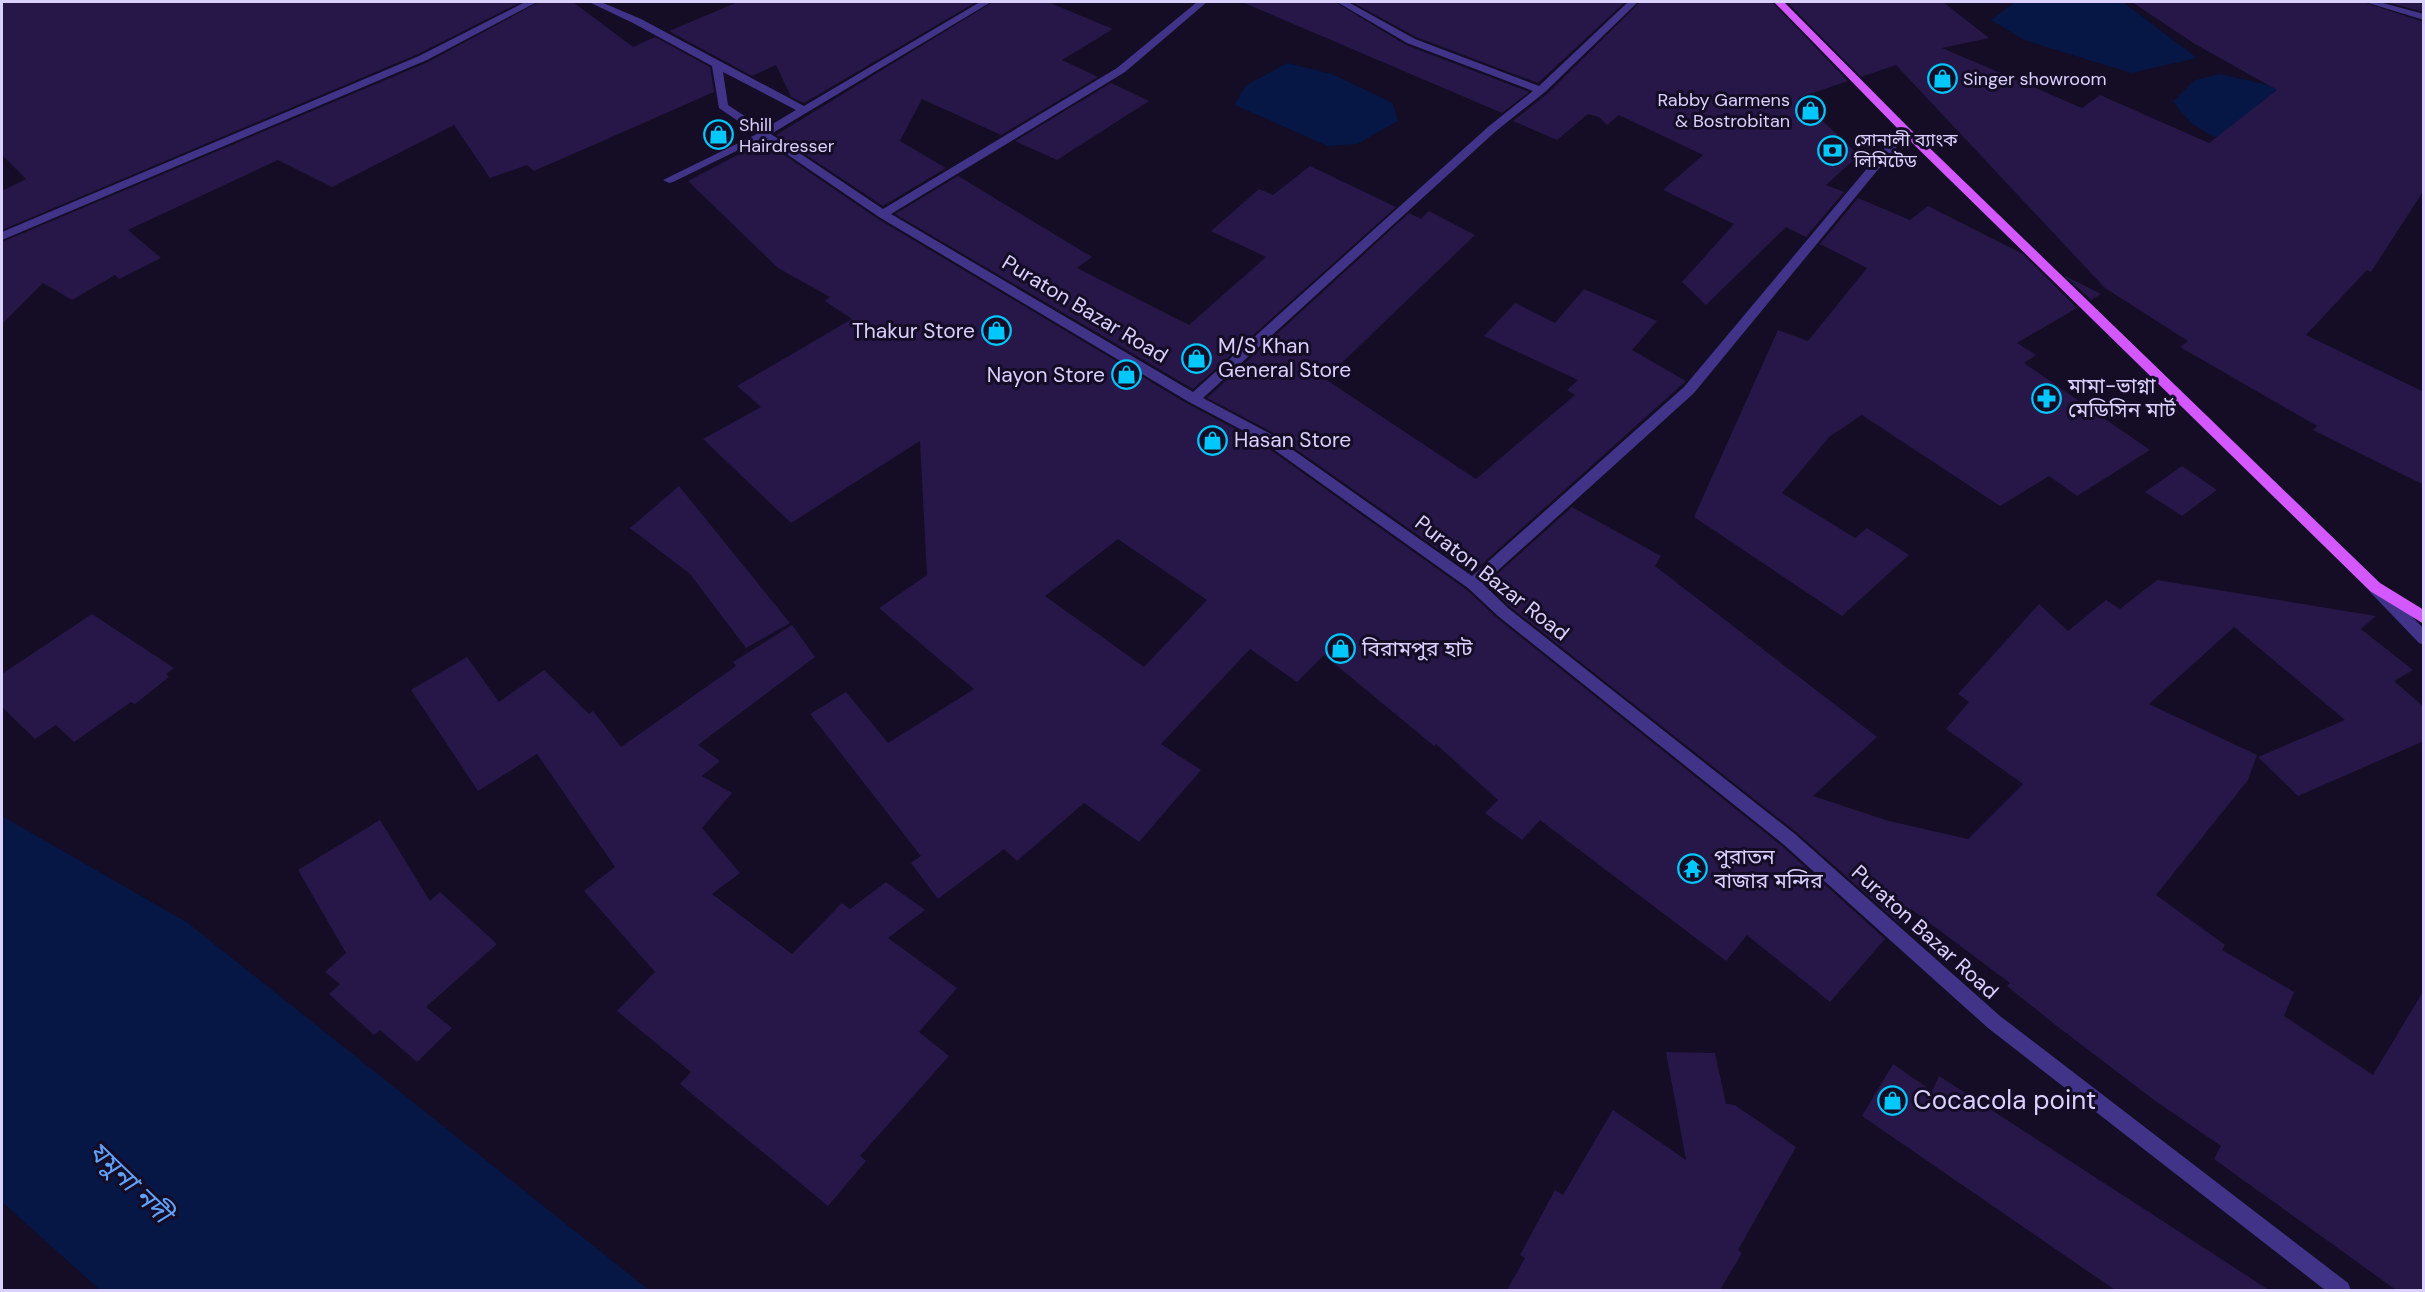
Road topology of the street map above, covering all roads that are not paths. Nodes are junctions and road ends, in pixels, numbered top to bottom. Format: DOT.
graph roads {
  1 [pos="532,2"];
  2 [pos="594,2"];
  3 [pos="986,2"];
  4 [pos="1202,2"];
  5 [pos="1342,2"];
  6 [pos="1633,2"];
  7 [pos="1779,2"];
  8 [pos="2370,2"];
  9 [pos="2424,17"];
  10 [pos="717,65"];
  11 [pos="1541,90"];
  12 [pos="804,110"];
  13 [pos="1905,130"];
  14 [pos="765,133"];
  15 [pos="669,180"];
  16 [pos="883,214"];
  17 [pos="2,236"];
  18 [pos="1194,399"];
  19 [pos="1473,584"];
  20 [pos="2375,587"];
  21 [pos="2424,618"];
  22 [pos="2424,639"];
  23 [pos="2341,1290"];
  1 -- 17 [label="street"];
  2 -- 10 [label="street"];
  3 -- 12 [label="street"];
  4 -- 16 [label="street"];
  5 -- 11 [label="street"];
  6 -- 11 [label="street"];
  7 -- 13 [label="main road"];
  8 -- 9 [label="street"];
  10 -- 12 [label="street"];
  10 -- 14 [label="street, Puraton Bazar Road"];
  11 -- 18 [label="street"];
  12 -- 14 [label="street"];
  13 -- 19 [label="street"];
  13 -- 20 [label="main road"];
  14 -- 15 [label="street"];
  14 -- 16 [label="street, Puraton Bazar Road"];
  16 -- 18 [label="street, Puraton Bazar Road"];
  18 -- 19 [label="street, Puraton Bazar Road"];
  19 -- 23 [label="street, Puraton Bazar Road"];
  20 -- 21 [label="main road"];
  20 -- 22 [label="street"];
}
